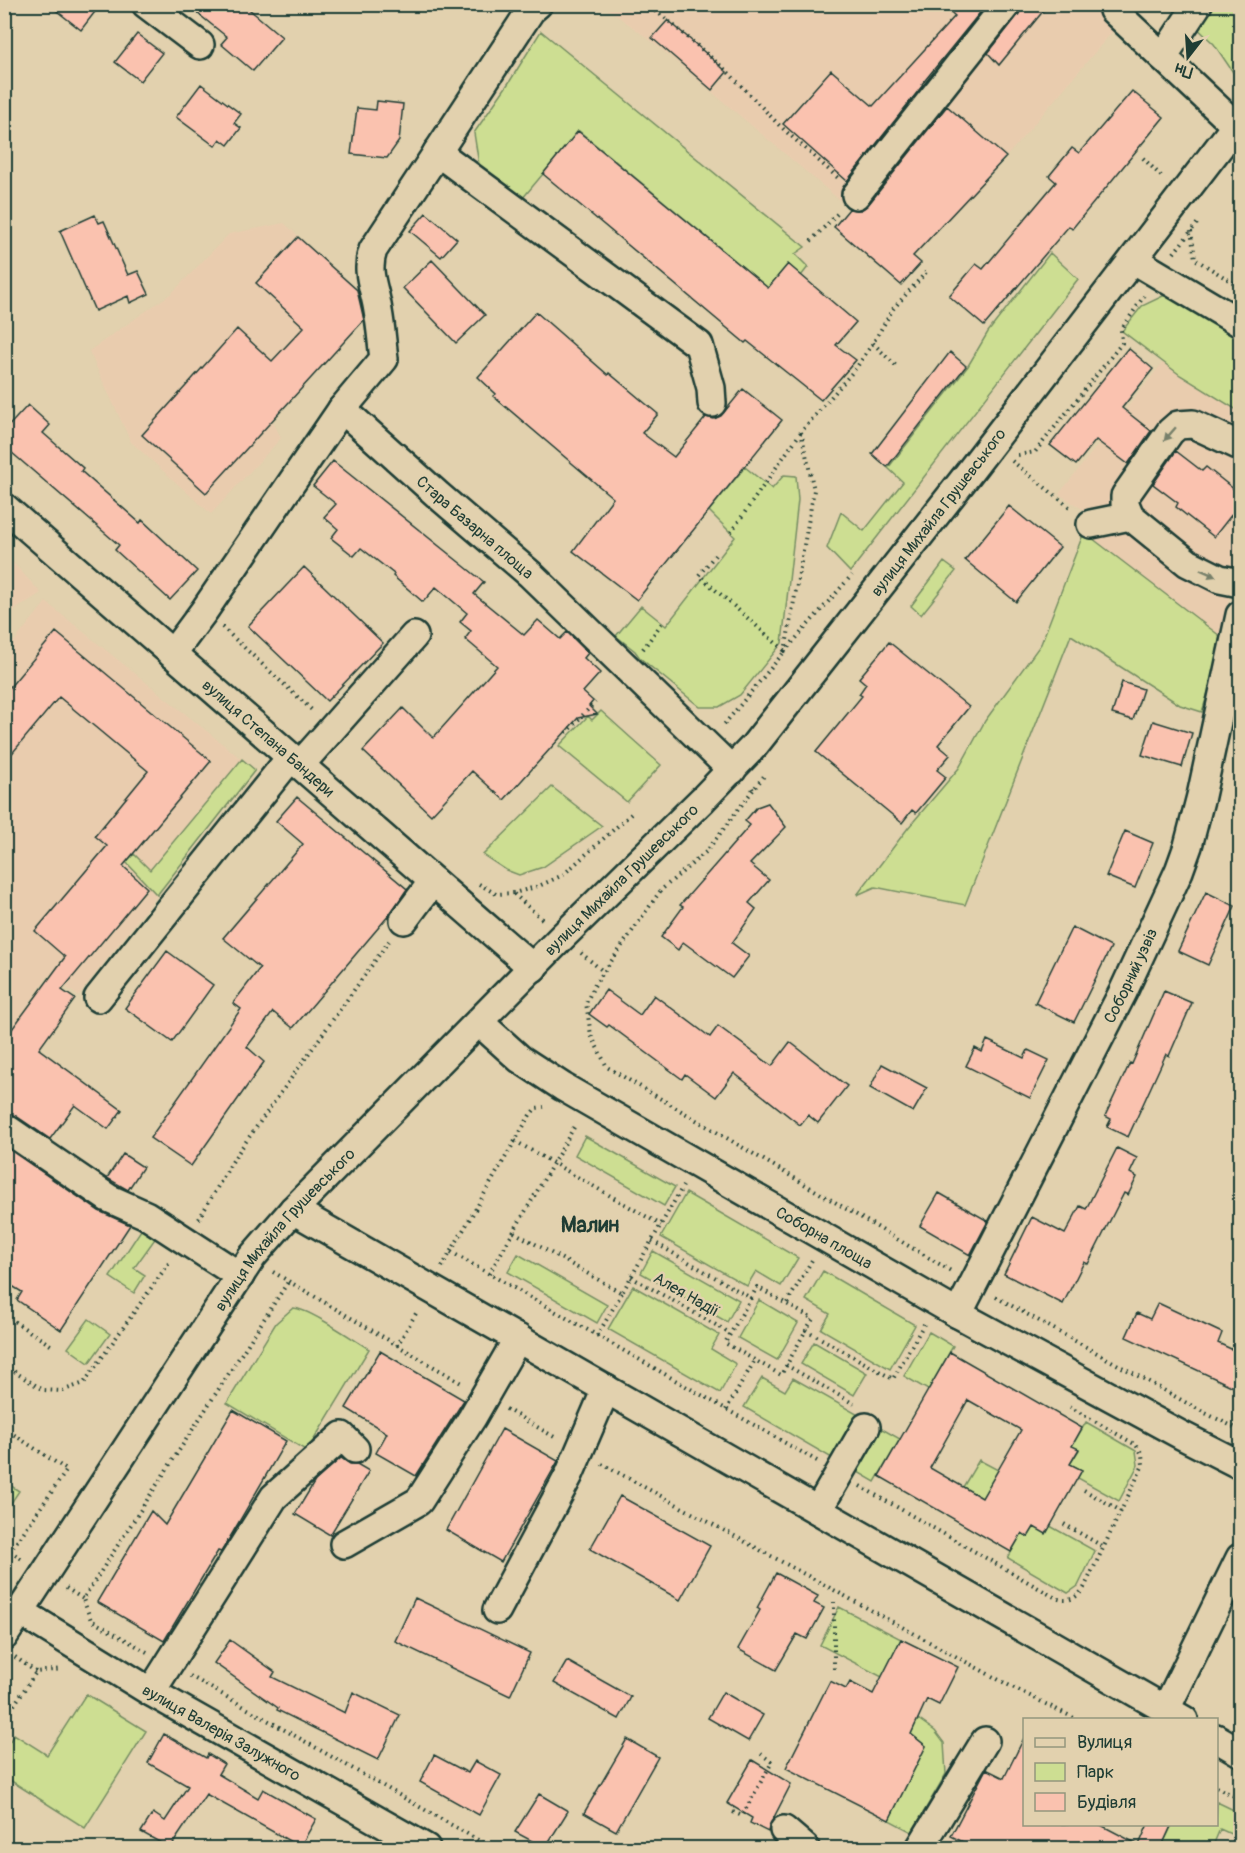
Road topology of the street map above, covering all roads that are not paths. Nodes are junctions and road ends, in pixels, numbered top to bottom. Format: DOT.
graph roads {
  1 [pos="146,4"];
  2 [pos="1007,4"];
  3 [pos="1198,4"];
  4 [pos="534,6"];
  5 [pos="1113,10"];
  6 [pos="200,45"];
  7 [pos="1163,57"];
  8 [pos="1238,123"];
  9 [pos="437,152"];
  10 [pos="856,195"];
  11 [pos="1134,260"];
  12 [pos="1240,323"];
  13 [pos="712,403"];
  14 [pos="342,409"];
  15 [pos="1240,446"];
  16 [pos="4,507"];
  17 [pos="1130,516"];
  18 [pos="1083,517"];
  19 [pos="1240,583"];
  20 [pos="1240,615"];
  21 [pos="414,636"];
  22 [pos="172,654"];
  23 [pos="296,761"];
  24 [pos="732,770"];
  25 [pos="434,882"];
  26 [pos="404,920"];
  27 [pos="532,968"];
  28 [pos="98,999"];
  29 [pos="479,1022"];
  30 [pos="4,1127"];
  31 [pos="293,1210"];
  32 [pos="240,1276"];
  33 [pos="958,1314"];
  34 [pos="518,1338"];
  35 [pos="606,1389"];
  36 [pos="864,1418"];
  37 [pos="354,1449"];
  38 [pos="1240,1465"];
  39 [pos="818,1510"];
  40 [pos="344,1544"];
  41 [pos="1240,1558"];
  42 [pos="497,1610"];
  43 [pos="21,1612"];
  44 [pos="8,1646"];
  45 [pos="151,1692"];
  46 [pos="1175,1714"];
  47 [pos="1218,1739"];
  48 [pos="985,1741"];
  49 [pos="1240,1752"];
  50 [pos="784,1830"];
  51 [pos="426,1848"];
  52 [pos="805,1848"];
  53 [pos="920,1848"];
  1 -- 6 [label="street"];
  2 -- 10 [label="street"];
  3 -- 7 [label="street"];
  4 -- 9 [label="street"];
  5 -- 7 [label="street"];
  7 -- 8 [label="street"];
  8 -- 11 [label="street, вулиця Михайла Грушевського"];
  9 -- 13 [label="street"];
  9 -- 14 [label="street"];
  11 -- 12 [label="street"];
  11 -- 24 [label="street, вулиця Михайла Грушевського"];
  14 -- 22 [label="street"];
  14 -- 24 [label="street, Стара Базарна площа"];
  15 -- 17 [label="street, one-way"];
  16 -- 22 [label="street, вулиця Степана Бандери"];
  17 -- 18 [label="street"];
  17 -- 19 [label="street, one-way"];
  20 -- 33 [label="street, Соборний узвіз"];
  21 -- 23 [label="street"];
  22 -- 23 [label="street, вулиця Степана Бандери"];
  23 -- 25 [label="street, вулиця Степана Бандери"];
  23 -- 28 [label="street"];
  24 -- 27 [label="street, вулиця Михайла Грушевського"];
  25 -- 26 [label="street"];
  25 -- 27 [label="street, вулиця Степана Бандери"];
  27 -- 29 [label="street, вулиця Михайла Грушевського"];
  29 -- 31 [label="street, вулиця Михайла Грушевського"];
  29 -- 33 [label="street, Соборна площа"];
  30 -- 32 [label="street"];
  31 -- 32 [label="street, вулиця Михайла Грушевського"];
  31 -- 34 [label="street"];
  32 -- 43 [label="street, вулиця Михайла Грушевського"];
  33 -- 38 [label="street, Соборна площа"];
  34 -- 35 [label="street"];
  34 -- 40 [label="street"];
  35 -- 39 [label="street"];
  35 -- 42 [label="street"];
  36 -- 39 [label="street"];
  37 -- 45 [label="street"];
  39 -- 46 [label="street"];
  41 -- 46 [label="street"];
  43 -- 44 [label="street, вулиця Михайла Грушевського"];
  43 -- 45 [label="street, вулиця Валерія Залужного"];
  45 -- 51 [label="street, вулиця Валерія Залужного"];
  47 -- 49 [label="street"];
  48 -- 53 [label="street"];
  50 -- 52 [label="street"];
}
